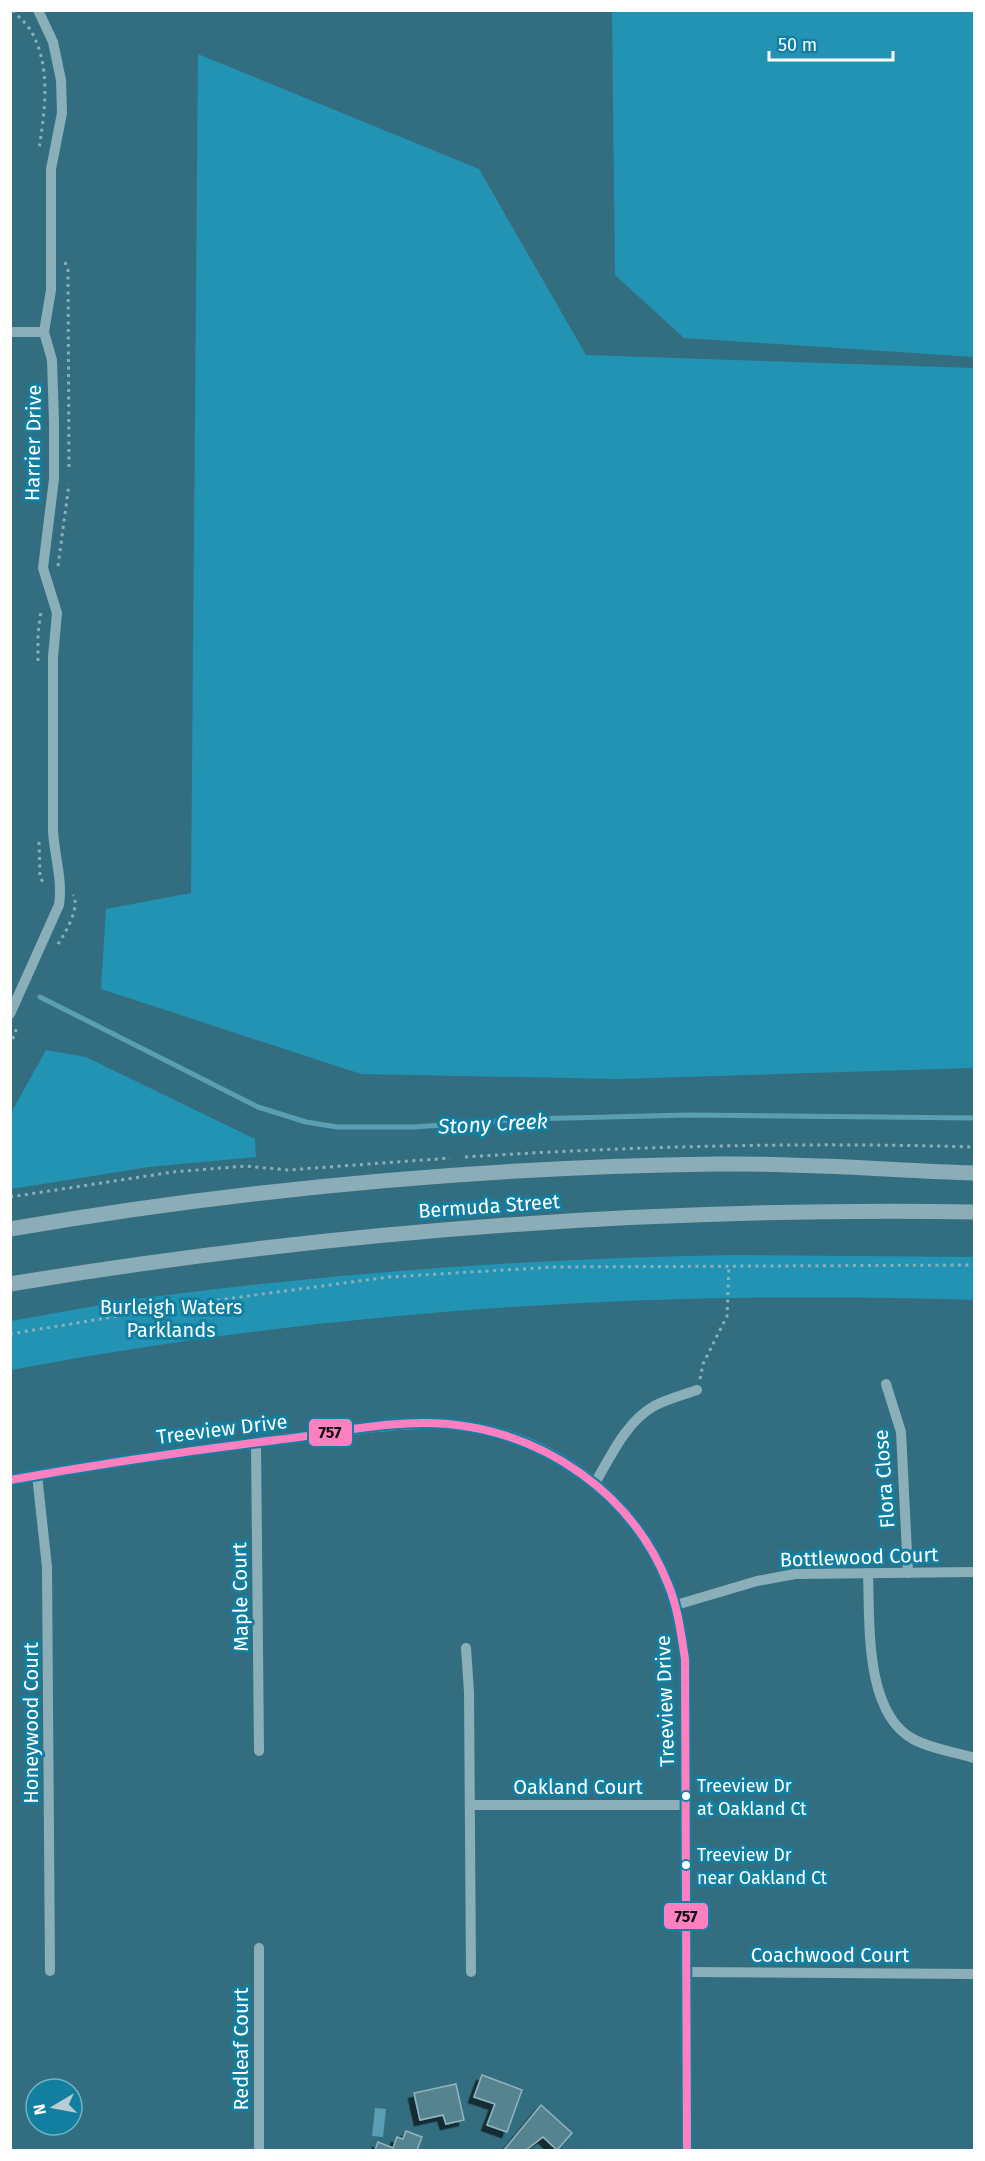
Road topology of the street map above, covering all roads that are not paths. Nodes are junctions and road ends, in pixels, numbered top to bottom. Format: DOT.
graph roads {
  1 [pos="38,10"];
  2 [pos="10,332"];
  3 [pos="44,332"];
  4 [pos="10,1014"];
  5 [pos="975,1173"];
  6 [pos="975,1212"];
  7 [pos="10,1228"];
  8 [pos="10,1284"];
  9 [pos="886,1384"];
  10 [pos="697,1390"];
  11 [pos="256,1442"];
  12 [pos="37,1475"];
  13 [pos="10,1480"];
  14 [pos="595,1483"];
  15 [pos="975,1572"];
  16 [pos="868,1573"];
  17 [pos="908,1573"];
  18 [pos="676,1605"];
  19 [pos="466,1648"];
  20 [pos="259,1751"];
  21 [pos="975,1758"];
  22 [pos="471,1805"];
  23 [pos="686,1805"];
  24 [pos="259,1948"];
  25 [pos="50,1971"];
  26 [pos="471,1972"];
  27 [pos="686,1972"];
  28 [pos="975,1974"];
  29 [pos="259,2151"];
  30 [pos="687,2151"];
  1 -- 3 [label="street, Harrier Drive"];
  2 -- 3 [label="street"];
  3 -- 4 [label="street, Harrier Drive"];
  5 -- 7 [label="main road, Bermuda Street"];
  6 -- 8 [label="main road, Bermuda Street"];
  9 -- 17 [label="street, Flora Close"];
  10 -- 14 [label="street"];
  11 -- 12 [label="street, Treeview Drive"];
  11 -- 14 [label="street, Treeview Drive"];
  11 -- 20 [label="street, Maple Court"];
  12 -- 13 [label="street, Treeview Drive"];
  12 -- 25 [label="street, Honeywood Court"];
  14 -- 18 [label="street, Treeview Drive"];
  15 -- 17 [label="street, Bottlewood Court"];
  16 -- 17 [label="street, Bottlewood Court"];
  16 -- 18 [label="street, Bottlewood Court"];
  16 -- 21 [label="street"];
  18 -- 23 [label="street, Treeview Drive"];
  19 -- 22 [label="street"];
  22 -- 23 [label="street, Oakland Court"];
  22 -- 26 [label="street"];
  23 -- 27 [label="street, Treeview Drive"];
  24 -- 29 [label="street, Redleaf Court"];
  27 -- 28 [label="street, Coachwood Court"];
  27 -- 30 [label="street, Treeview Drive"];
}
